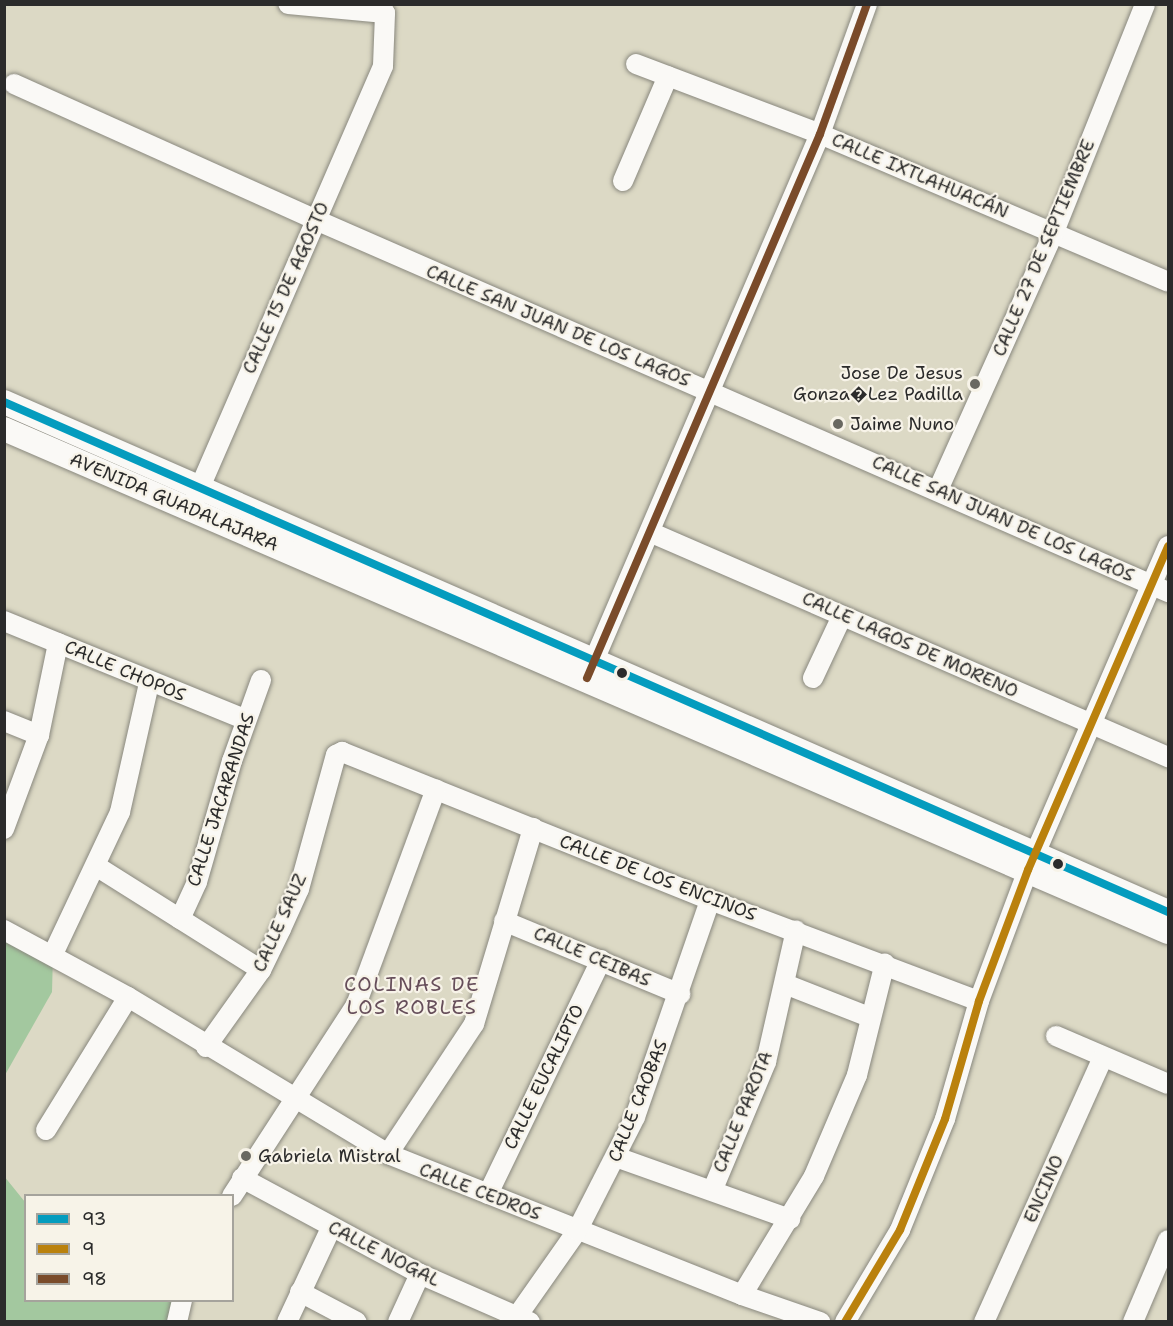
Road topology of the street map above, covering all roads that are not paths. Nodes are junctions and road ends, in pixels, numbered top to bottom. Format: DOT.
graph roads {
  1 [pos="288,4"];
  2 [pos="867,4"];
  3 [pos="1145,4"];
  4 [pos="636,64"];
  5 [pos="668,76"];
  6 [pos="14,84"];
  7 [pos="820,134"];
  8 [pos="623,181"];
  9 [pos="316,220"];
  10 [pos="1054,232"];
  11 [pos="1168,282"];
  12 [pos="711,392"];
  13 [pos="4,402"];
  14 [pos="4,429"];
  15 [pos="67,444"];
  16 [pos="938,490"];
  17 [pos="194,499"];
  18 [pos="652,533"];
  19 [pos="1168,546"];
  20 [pos="1160,588"];
  21 [pos="842,616"];
  22 [pos="4,621"];
  23 [pos="58,643"];
  24 [pos="590,670"];
  25 [pos="813,678"];
  26 [pos="261,680"];
  27 [pos="149,683"];
  28 [pos="246,720"];
  29 [pos="4,721"];
  30 [pos="1091,724"];
  31 [pos="39,735"];
  32 [pos="338,753"];
  33 [pos="1168,756"];
  34 [pos="436,789"];
  35 [pos="532,828"];
  36 [pos="4,829"];
  37 [pos="1031,862"];
  38 [pos="96,866"];
  39 [pos="710,900"];
  40 [pos="1168,912"];
  41 [pos="180,919"];
  42 [pos="504,921"];
  43 [pos="4,930"];
  44 [pos="796,930"];
  45 [pos="1168,932"];
  46 [pos="53,954"];
  47 [pos="601,960"];
  48 [pos="885,963"];
  49 [pos="261,970"];
  50 [pos="785,984"];
  51 [pos="680,994"];
  52 [pos="128,996"];
  53 [pos="979,1001"];
  54 [pos="869,1017"];
  55 [pos="1056,1036"];
  56 [pos="206,1047"];
  57 [pos="1103,1057"];
  58 [pos="1168,1084"];
  59 [pos="298,1099"];
  60 [pos="46,1130"];
  61 [pos="388,1154"];
  62 [pos="616,1157"];
  63 [pos="242,1178"];
  64 [pos="713,1189"];
  65 [pos="233,1194"];
  66 [pos="488,1194"];
  67 [pos="790,1219"];
  68 [pos="331,1228"];
  69 [pos="577,1231"];
  70 [pos="1168,1240"];
  71 [pos="420,1274"];
  72 [pos="300,1292"];
  73 [pos="742,1295"];
  74 [pos="182,1302"];
  75 [pos="520,1320"];
  76 [pos="177,1322"];
  77 [pos="287,1322"];
  78 [pos="357,1322"];
  79 [pos="398,1322"];
  80 [pos="820,1322"];
  81 [pos="845,1322"];
  82 [pos="984,1322"];
  83 [pos="1133,1322"];
  1 -- 9 [label="street, CALLE 15 DE AGOSTO"];
  2 -- 7 [label="street"];
  3 -- 10 [label="street, CALLE 27 DE SEPTIEMBRE"];
  4 -- 5 [label="street, CALLE IXTLAHUACÁN"];
  5 -- 7 [label="street, CALLE IXTLAHUACÁN"];
  5 -- 8 [label="street"];
  6 -- 9 [label="street, CALLE SAN JUAN DE LOS LAGOS"];
  7 -- 10 [label="street, CALLE IXTLAHUACÁN"];
  7 -- 12 [label="street"];
  9 -- 12 [label="street, CALLE SAN JUAN DE LOS LAGOS"];
  9 -- 17 [label="street, CALLE 15 DE AGOSTO"];
  10 -- 11 [label="street, CALLE IXTLAHUACÁN"];
  10 -- 16 [label="street, CALLE 27 DE SEPTIEMBRE"];
  12 -- 16 [label="street, CALLE SAN JUAN DE LOS LAGOS"];
  12 -- 18 [label="street"];
  13 -- 15 [label="street, AVENIDA GUADALAJARA"];
  14 -- 15 [label="street, AVENIDA GUADALAJARA"];
  15 -- 17 [label="street, AVENIDA GUADALAJARA"];
  16 -- 20 [label="street, CALLE SAN JUAN DE LOS LAGOS"];
  17 -- 24 [label="street, AVENIDA GUADALAJARA"];
  18 -- 21 [label="street, CALLE LAGOS DE MORENO"];
  18 -- 24 [label="street"];
  19 -- 20 [label="street"];
  20 -- 30 [label="street"];
  21 -- 25 [label="street"];
  21 -- 30 [label="street, CALLE LAGOS DE MORENO"];
  22 -- 23 [label="street, CALLE CHOPOS"];
  23 -- 27 [label="street, CALLE CHOPOS"];
  23 -- 31 [label="street"];
  24 -- 37 [label="street, AVENIDA GUADALAJARA"];
  26 -- 28 [label="street, CALLE JACARANDAS"];
  27 -- 28 [label="street, CALLE CHOPOS"];
  27 -- 38 [label="street"];
  28 -- 41 [label="street, CALLE JACARANDAS"];
  29 -- 31 [label="street"];
  30 -- 33 [label="street, CALLE LAGOS DE MORENO"];
  30 -- 37 [label="street"];
  31 -- 36 [label="street"];
  32 -- 34 [label="street, CALLE DE LOS ENCINOS"];
  32 -- 49 [label="street, CALLE SAUZ"];
  34 -- 35 [label="street, CALLE DE LOS ENCINOS"];
  34 -- 59 [label="street"];
  35 -- 39 [label="street, CALLE DE LOS ENCINOS"];
  35 -- 42 [label="street"];
  37 -- 40 [label="street, AVENIDA GUADALAJARA"];
  37 -- 45 [label="street, AVENIDA GUADALAJARA"];
  37 -- 53 [label="street"];
  38 -- 41 [label="street"];
  38 -- 46 [label="street"];
  39 -- 44 [label="street, CALLE DE LOS ENCINOS"];
  39 -- 51 [label="street, CALLE CAOBAS"];
  41 -- 49 [label="street"];
  42 -- 47 [label="street, CALLE CEIBAS"];
  42 -- 61 [label="street"];
  43 -- 46 [label="street, CALLE CEDROS"];
  44 -- 48 [label="street, CALLE DE LOS ENCINOS"];
  44 -- 50 [label="street, CALLE PAROTA"];
  46 -- 52 [label="street, CALLE CEDROS"];
  47 -- 51 [label="street, CALLE CEIBAS"];
  47 -- 66 [label="street, CALLE EUCALIPTO"];
  48 -- 53 [label="street, CALLE DE LOS ENCINOS"];
  48 -- 54 [label="street"];
  49 -- 56 [label="street, CALLE SAUZ"];
  50 -- 54 [label="street"];
  50 -- 64 [label="street, CALLE PAROTA"];
  51 -- 62 [label="street, CALLE CAOBAS"];
  52 -- 56 [label="street, CALLE CEDROS"];
  52 -- 60 [label="street"];
  53 -- 81 [label="street"];
  54 -- 67 [label="street"];
  55 -- 57 [label="street"];
  56 -- 59 [label="street, CALLE CEDROS"];
  57 -- 58 [label="street"];
  57 -- 82 [label="street, ENCINO"];
  59 -- 61 [label="street, CALLE CEDROS"];
  59 -- 63 [label="street"];
  61 -- 66 [label="street, CALLE CEDROS"];
  62 -- 64 [label="street"];
  62 -- 69 [label="street, CALLE CAOBAS"];
  63 -- 65 [label="street"];
  63 -- 68 [label="street, CALLE NOGAL"];
  64 -- 67 [label="street"];
  66 -- 69 [label="street, CALLE CEDROS"];
  67 -- 73 [label="street"];
  68 -- 71 [label="street, CALLE NOGAL"];
  68 -- 72 [label="street"];
  69 -- 73 [label="street, CALLE CEDROS"];
  69 -- 75 [label="street, CALLE CAOBAS"];
  70 -- 83 [label="street"];
  71 -- 75 [label="street, CALLE NOGAL"];
  71 -- 79 [label="street"];
  72 -- 77 [label="street"];
  72 -- 78 [label="street"];
  73 -- 80 [label="street, CALLE CEDROS"];
  74 -- 76 [label="street"];
}
